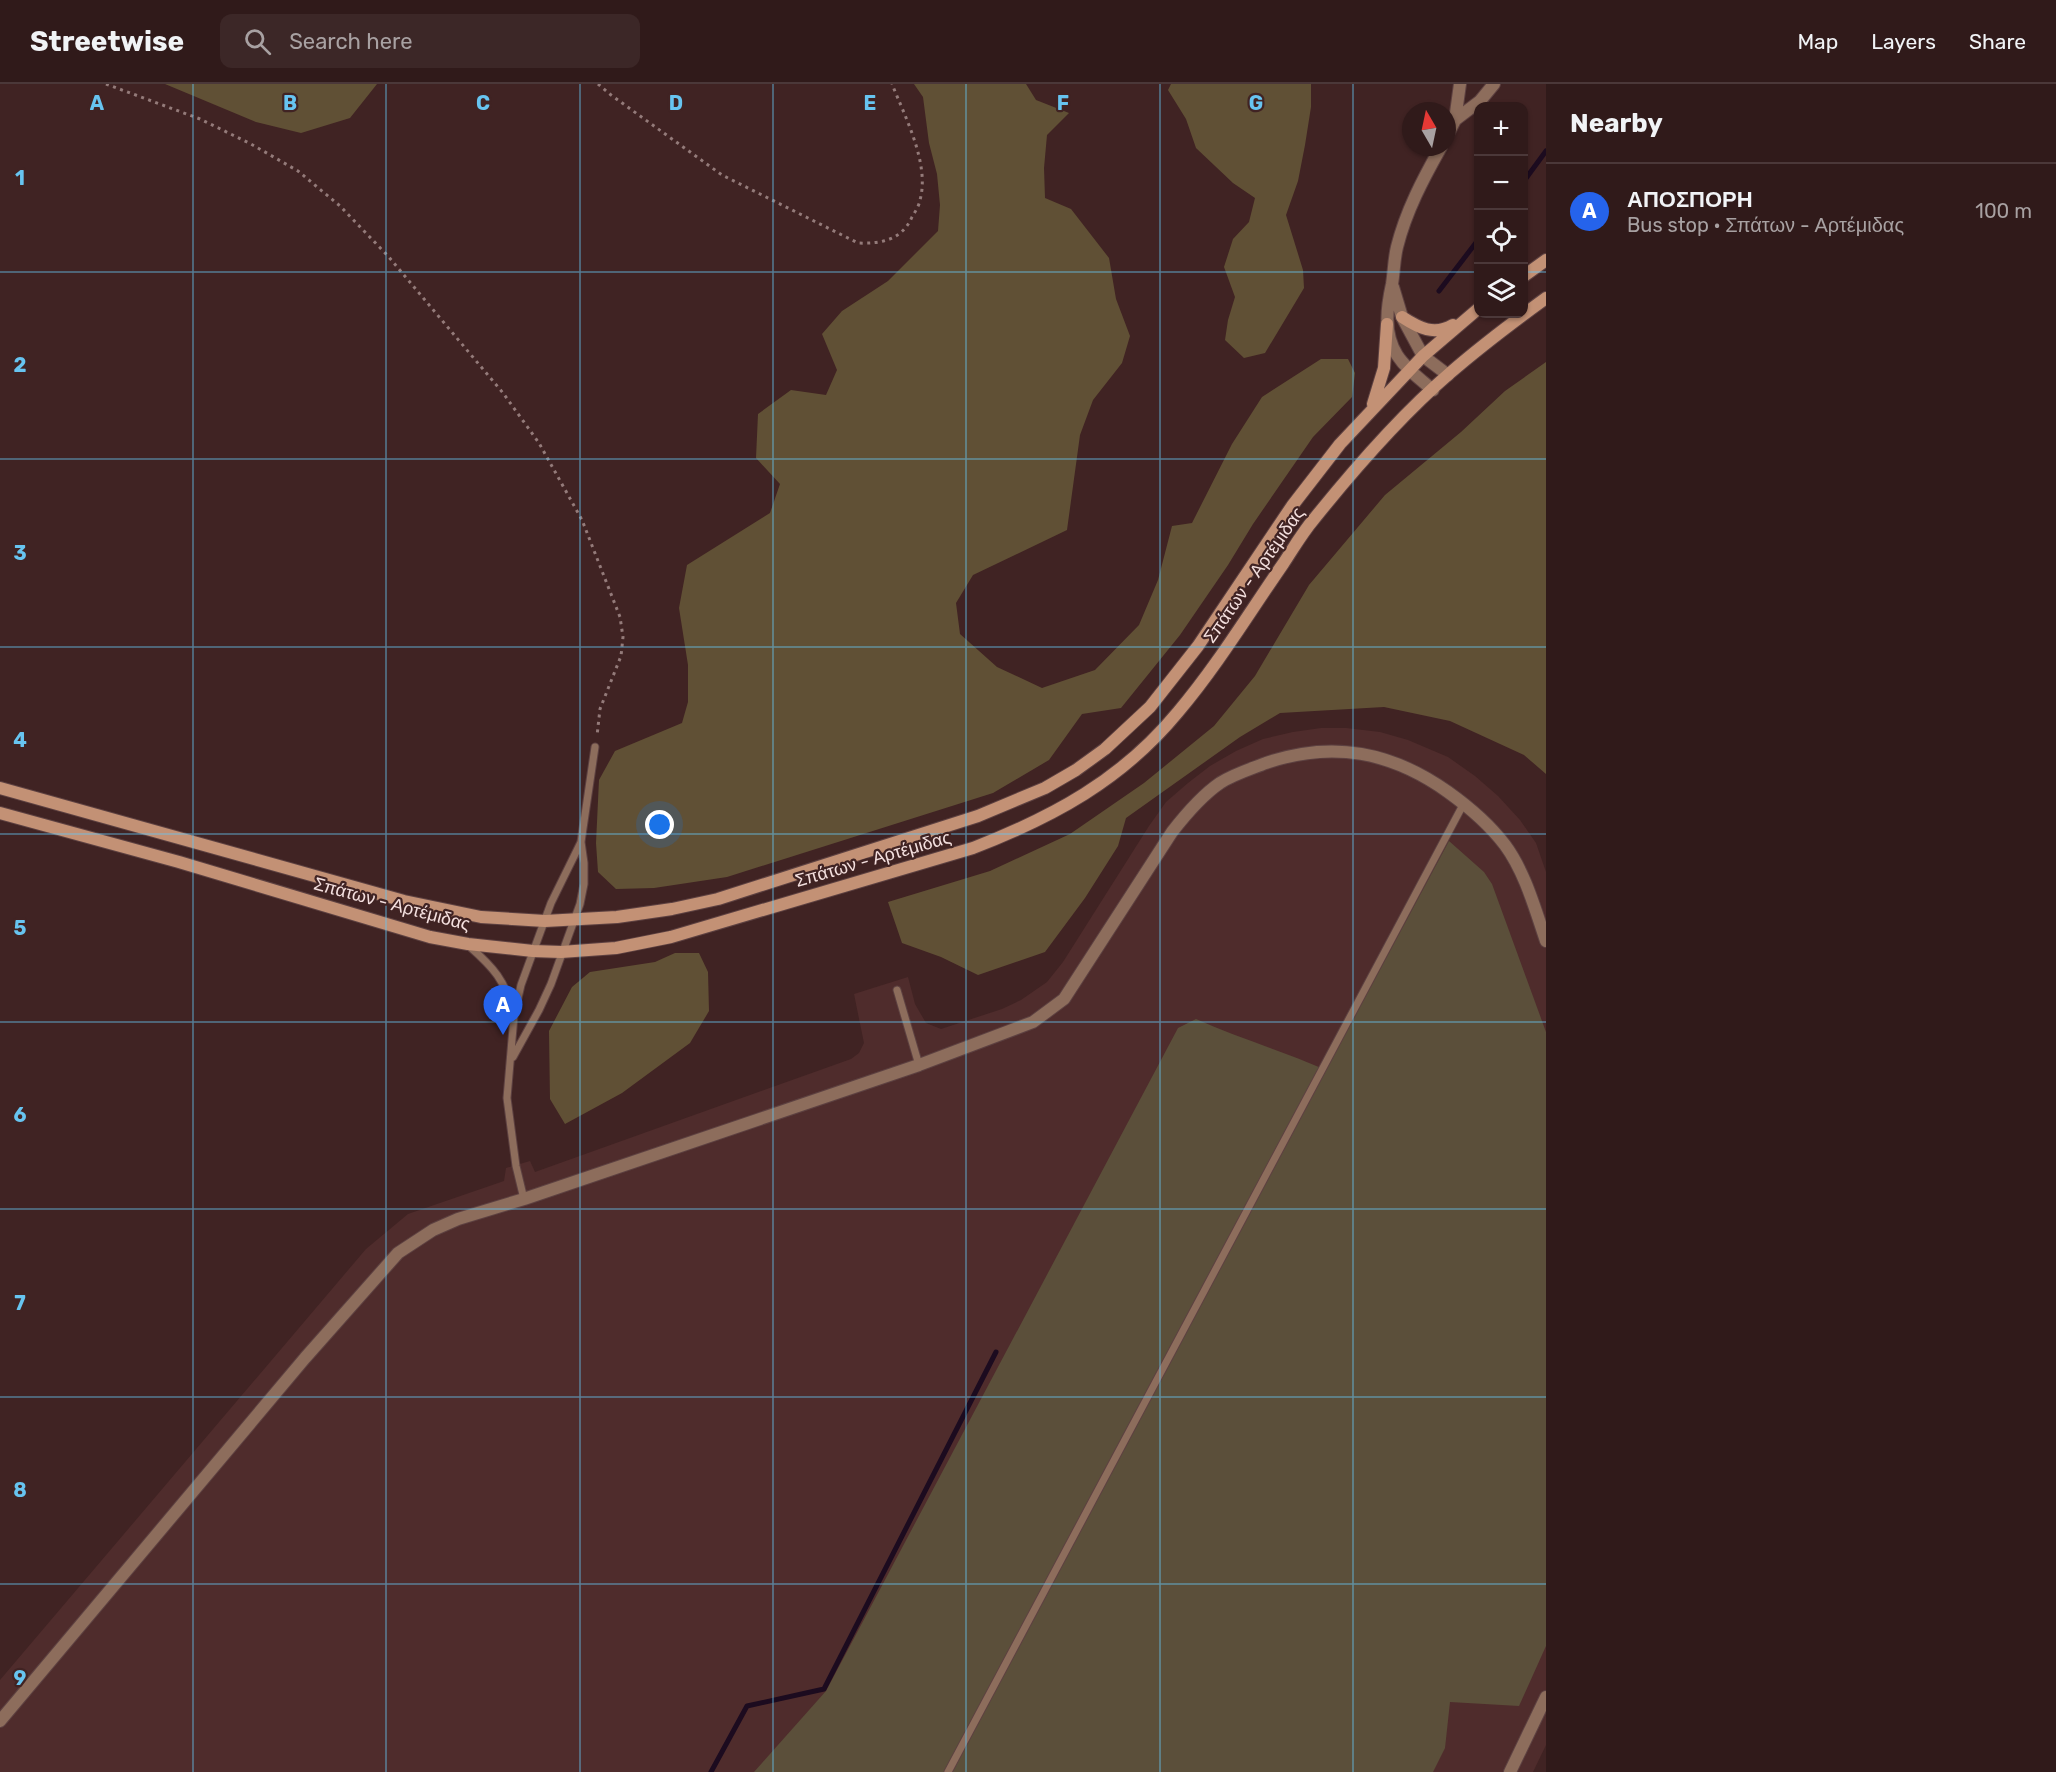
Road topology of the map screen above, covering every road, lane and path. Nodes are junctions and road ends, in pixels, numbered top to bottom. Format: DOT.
graph roads {
  1 [pos="106,84"];
  2 [pos="598,84"];
  3 [pos="892,84"];
  4 [pos="1460,84"];
  5 [pos="1494,84"];
  6 [pos="1456,113"];
  7 [pos="1456,119"];
  8 [pos="1436,156"];
  9 [pos="1546,260"];
  10 [pos="1528,273"];
  11 [pos="1392,281"];
  12 [pos="1546,298"];
  13 [pos="1474,312"];
  14 [pos="1402,317"];
  15 [pos="1467,317"];
  16 [pos="1388,324"];
  17 [pos="1423,356"];
  18 [pos="1409,371"];
  19 [pos="1448,375"];
  20 [pos="1433,390"];
  21 [pos="1370,411"];
  22 [pos="595,747"];
  23 [pos="0,788"];
  24 [pos="1464,803"];
  25 [pos="0,813"];
  26 [pos="582,842"];
  27 [pos="574,920"];
  28 [pos="545,921"];
  29 [pos="1546,941"];
  30 [pos="468,944"];
  31 [pos="533,951"];
  32 [pos="561,952"];
  33 [pos="897,990"];
  34 [pos="514,1016"];
  35 [pos="512,1059"];
  36 [pos="919,1065"];
  37 [pos="524,1199"];
  38 [pos="1546,1697"];
  39 [pos="0,1721"];
  40 [pos="948,1772"];
  41 [pos="1510,1772"];
  1 -- 22 [label="path"];
  2 -- 3 [label="path"];
  4 -- 6 [label="street"];
  5 -- 7 [label="street"];
  8 -- 11 [label="street"];
  9 -- 10 [label="main road"];
  11 -- 14 [label="street"];
  11 -- 16 [label="street"];
  12 -- 19 [label="main road, Σπάτων - Αρτέμιδας"];
  13 -- 15 [label="main road, Σπάτων - Αρτέμιδας"];
  14 -- 15 [label="main road"];
  14 -- 17 [label="street"];
  15 -- 17 [label="main road, Σπάτων - Αρτέμιδας"];
  16 -- 18 [label="street"];
  16 -- 21 [label="main road"];
  17 -- 18 [label="main road, Σπάτων - Αρτέμιδας"];
  17 -- 19 [label="street"];
  18 -- 20 [label="street"];
  18 -- 21 [label="main road, Σπάτων - Αρτέμιδας"];
  19 -- 20 [label="main road, Σπάτων - Αρτέμιδας"];
  20 -- 32 [label="main road, Σπάτων - Αρτέμιδας"];
  21 -- 27 [label="main road, Σπάτων - Αρτέμιδας"];
  22 -- 26 [label="lane"];
  23 -- 28 [label="main road, Σπάτων - Αρτέμιδας"];
  24 -- 29 [label="street"];
  24 -- 36 [label="street"];
  24 -- 40 [label="lane"];
  25 -- 30 [label="main road, Σπάτων - Αρτέμιδας"];
  26 -- 27 [label="lane"];
  26 -- 28 [label="lane"];
  27 -- 28 [label="main road, Σπάτων - Αρτέμιδας"];
  27 -- 32 [label="lane"];
  28 -- 31 [label="lane"];
  30 -- 31 [label="main road, Σπάτων - Αρτέμιδας"];
  30 -- 34 [label="lane"];
  31 -- 32 [label="main road, Σπάτων - Αρτέμιδας"];
  31 -- 34 [label="lane"];
  32 -- 35 [label="lane"];
  33 -- 36 [label="lane"];
  34 -- 35 [label="lane"];
  35 -- 37 [label="lane"];
  36 -- 37 [label="street"];
  37 -- 39 [label="street"];
  38 -- 41 [label="street"];
}
